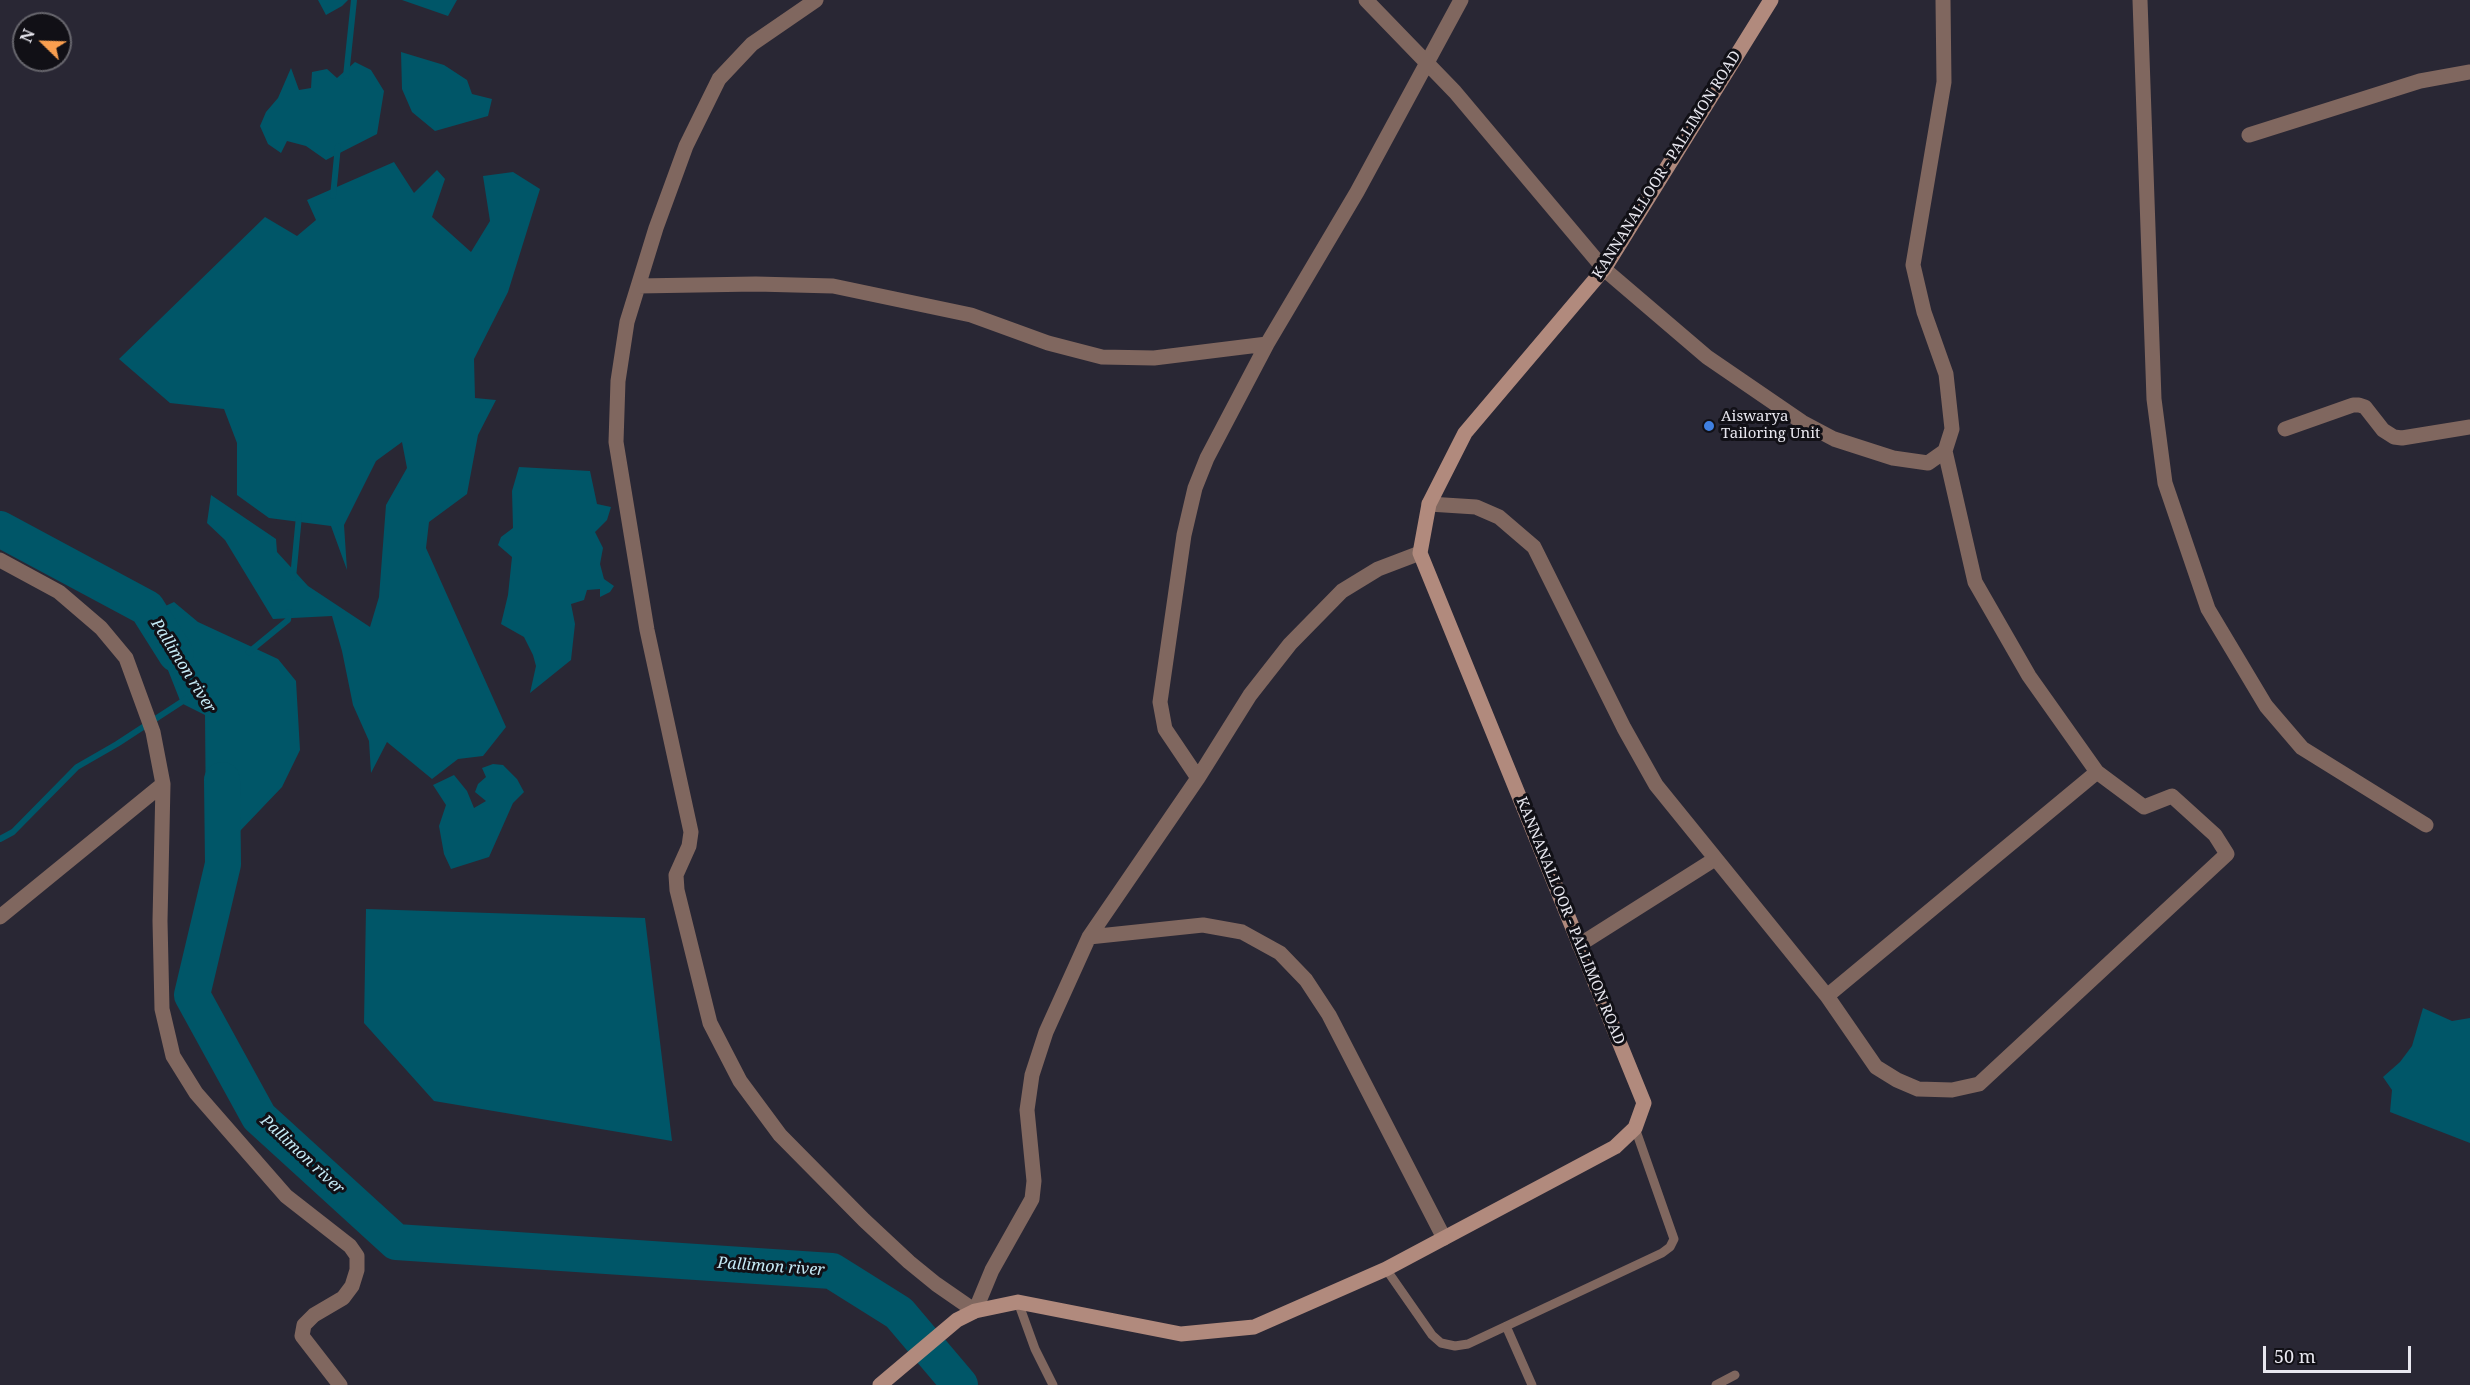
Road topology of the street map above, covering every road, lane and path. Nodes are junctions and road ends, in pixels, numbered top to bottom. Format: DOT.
graph roads {
  1 [pos="816,0"];
  2 [pos="1366,0"];
  3 [pos="1461,0"];
  4 [pos="1771,0"];
  5 [pos="1944,0"];
  6 [pos="2140,0"];
  7 [pos="1428,64"];
  8 [pos="2470,72"];
  9 [pos="2250,135"];
  10 [pos="1604,269"];
  11 [pos="638,286"];
  12 [pos="1267,344"];
  13 [pos="2470,428"];
  14 [pos="2285,429"];
  15 [pos="1945,451"];
  16 [pos="1429,504"];
  17 [pos="1420,553"];
  18 [pos="0,560"];
  19 [pos="2097,772"];
  20 [pos="1198,778"];
  21 [pos="163,784"];
  22 [pos="2426,825"];
  23 [pos="1715,859"];
  24 [pos="0,917"];
  25 [pos="1089,937"];
  26 [pos="1579,945"];
  27 [pos="1827,996"];
  28 [pos="1635,1128"];
  29 [pos="1444,1238"];
  30 [pos="1386,1269"];
  31 [pos="1018,1302"];
  32 [pos="975,1311"];
  33 [pos="1506,1326"];
  34 [pos="1735,1375"];
  35 [pos="340,1385"];
  36 [pos="880,1385"];
  37 [pos="1053,1385"];
  38 [pos="1532,1385"];
  39 [pos="1716,1385"];
  1 -- 11 [label="street"];
  2 -- 7 [label="street"];
  3 -- 7 [label="street"];
  4 -- 10 [label="street, KANNANALLOOR - PALLIMON ROAD"];
  5 -- 15 [label="street"];
  6 -- 22 [label="street"];
  7 -- 10 [label="street"];
  7 -- 12 [label="street"];
  8 -- 9 [label="street"];
  10 -- 15 [label="street"];
  10 -- 16 [label="street, KANNANALLOOR - PALLIMON ROAD"];
  11 -- 12 [label="street"];
  11 -- 32 [label="street"];
  12 -- 20 [label="street"];
  13 -- 14 [label="street"];
  15 -- 19 [label="street"];
  16 -- 17 [label="street, KANNANALLOOR - PALLIMON ROAD"];
  16 -- 23 [label="street"];
  17 -- 20 [label="street"];
  17 -- 26 [label="street, KANNANALLOOR - PALLIMON ROAD"];
  18 -- 21 [label="street"];
  19 -- 27 [label="street"];
  19 -- 27 [label="street"];
  20 -- 25 [label="street"];
  21 -- 24 [label="street"];
  21 -- 35 [label="street"];
  23 -- 26 [label="street"];
  23 -- 27 [label="street"];
  25 -- 29 [label="street"];
  25 -- 32 [label="street"];
  26 -- 28 [label="street, KANNANALLOOR - PALLIMON ROAD"];
  28 -- 29 [label="street"];
  28 -- 33 [label="lane"];
  29 -- 30 [label="street"];
  30 -- 31 [label="street"];
  30 -- 33 [label="lane"];
  31 -- 32 [label="street"];
  31 -- 37 [label="lane"];
  32 -- 36 [label="street"];
  33 -- 38 [label="lane"];
  34 -- 39 [label="lane"];
}
